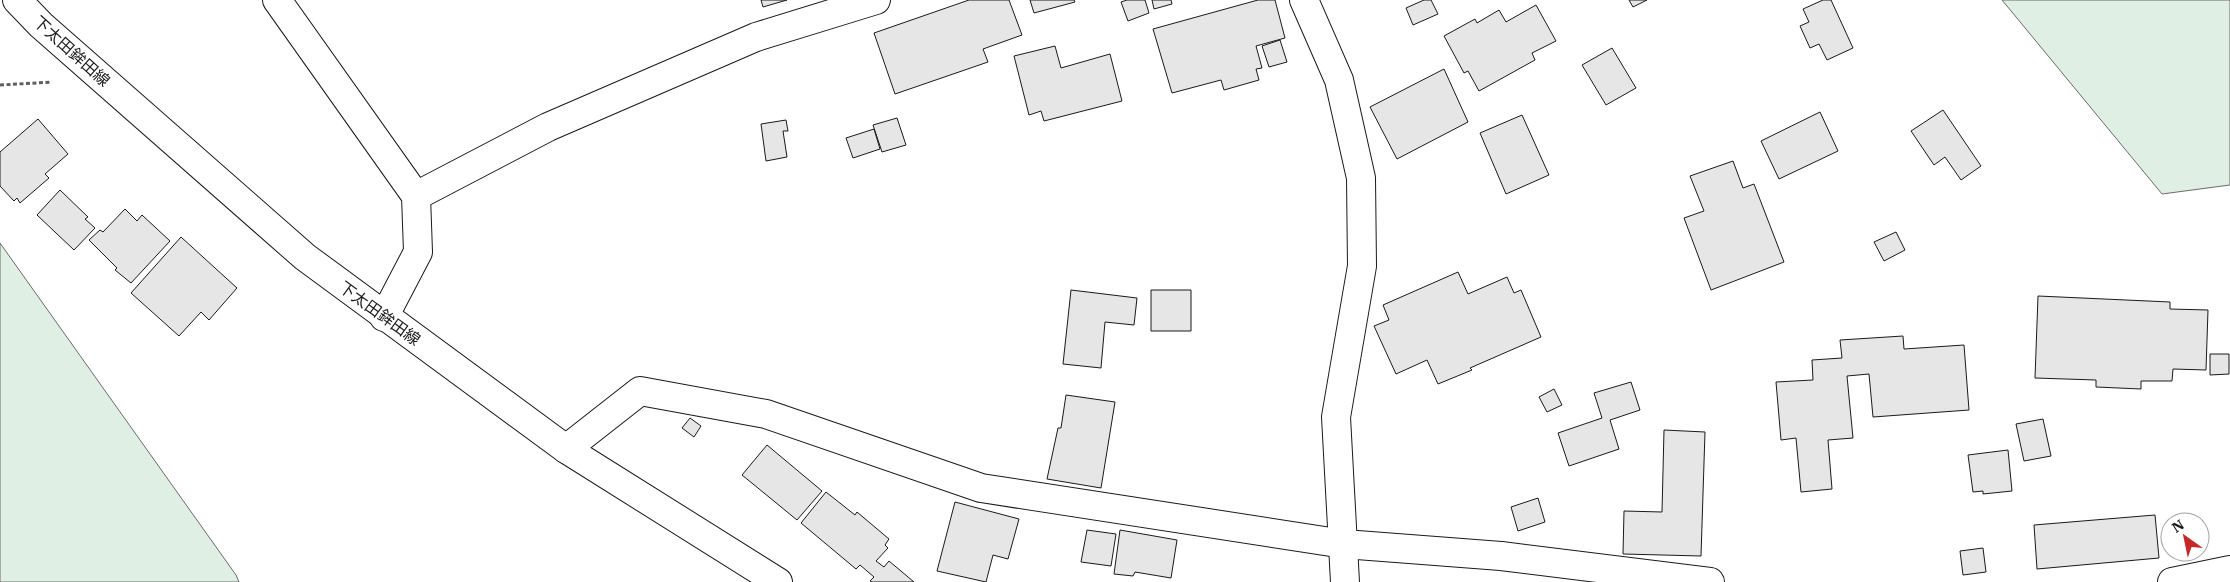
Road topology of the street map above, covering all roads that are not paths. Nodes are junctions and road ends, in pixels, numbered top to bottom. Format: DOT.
graph roads {
  1 [pos="17,0"];
  2 [pos="277,0"];
  3 [pos="876,0"];
  4 [pos="1304,0"];
  5 [pos="416,196"];
  6 [pos="384,317"];
  7 [pos="566,449"];
  8 [pos="1344,544"];
  9 [pos="2230,570"];
  10 [pos="778,582"];
  11 [pos="1345,582"];
  12 [pos="1710,582"];
  13 [pos="2172,582"];
  1 -- 6 [label="street, 下太田鉾田線"];
  2 -- 5 [label="street"];
  3 -- 5 [label="street"];
  4 -- 8 [label="street"];
  5 -- 6 [label="street"];
  6 -- 7 [label="street, 下太田鉾田線"];
  7 -- 8 [label="street"];
  7 -- 10 [label="street, 下太田鉾田線"];
  8 -- 11 [label="street"];
  8 -- 12 [label="street"];
  9 -- 13 [label="street"];
}
